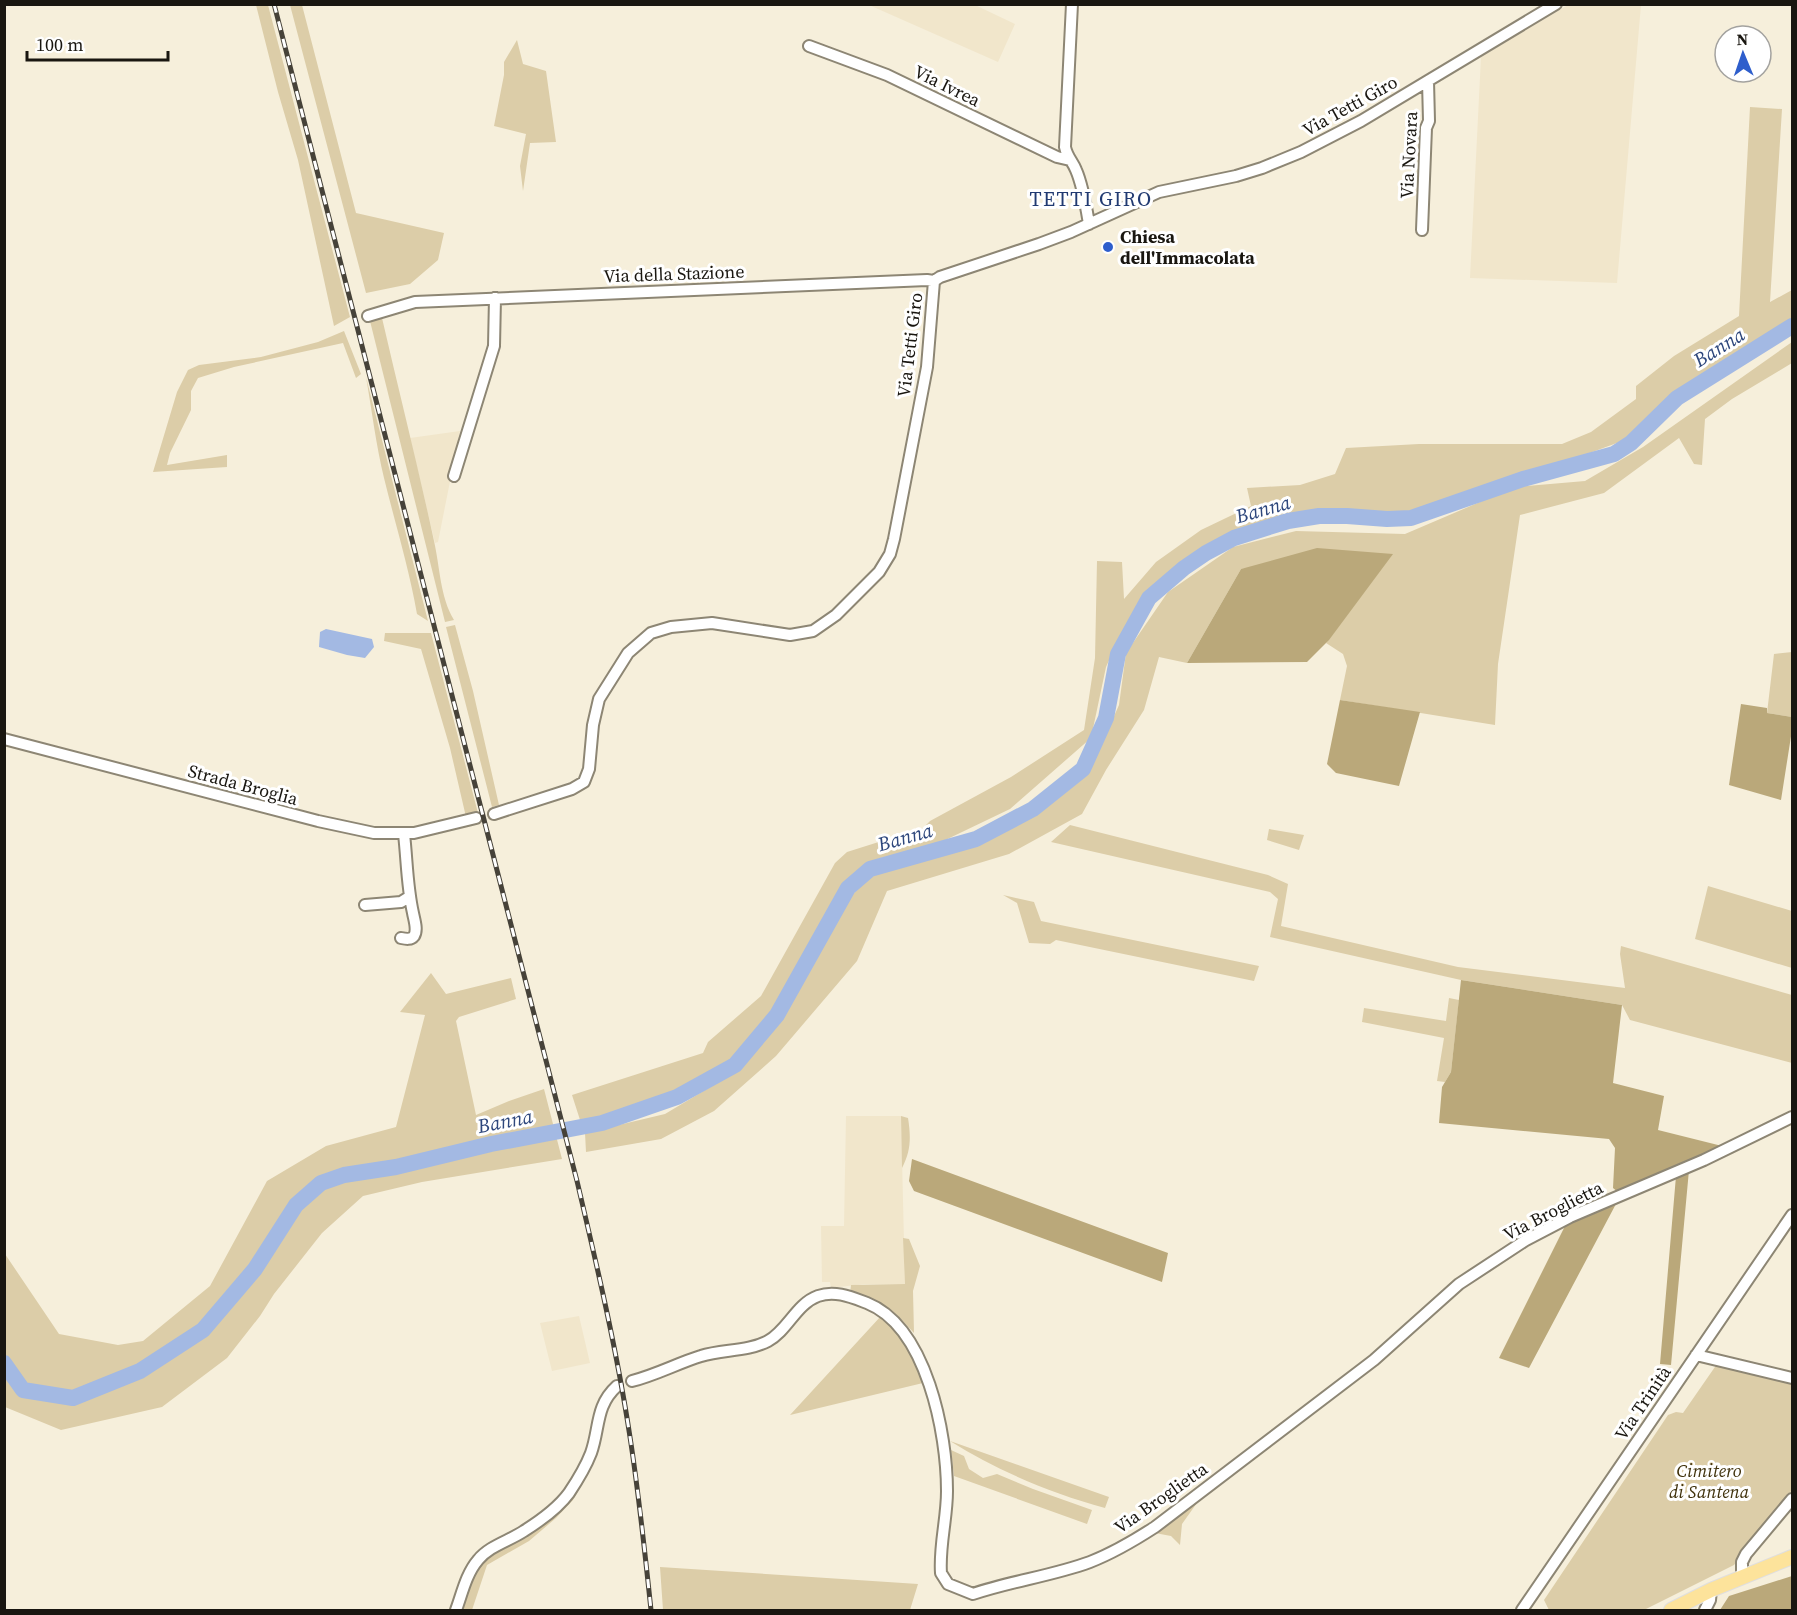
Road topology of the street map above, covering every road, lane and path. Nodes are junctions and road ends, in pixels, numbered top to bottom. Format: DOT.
graph roads {
  1 [pos="1072,4"];
  2 [pos="1556,4"];
  3 [pos="809,46"];
  4 [pos="1428,81"];
  5 [pos="1070,160"];
  6 [pos="1089,224"];
  7 [pos="1422,230"];
  8 [pos="934,280"];
  9 [pos="495,298"];
  10 [pos="368,316"];
  11 [pos="454,476"];
  12 [pos="4,739"];
  13 [pos="494,814"];
  14 [pos="476,818"];
  15 [pos="404,834"];
  16 [pos="409,897"];
  17 [pos="365,905"];
  18 [pos="401,938"];
  19 [pos="1792,1117"];
  20 [pos="1792,1215"];
  21 [pos="1700,1356"];
  22 [pos="1792,1378"];
  23 [pos="632,1381"];
  24 [pos="617,1386"];
  25 [pos="1792,1499"];
  26 [pos="1792,1557"];
  27 [pos="1742,1577"];
  28 [pos="1712,1590"];
  29 [pos="456,1611"];
  30 [pos="1522,1611"];
  31 [pos="1671,1611"];
  32 [pos="1705,1611"];
  1 -- 5 [label="street"];
  2 -- 4 [label="street, Via Tetti Giro"];
  3 -- 5 [label="street, Via Ivrea"];
  4 -- 6 [label="street, Via Tetti Giro"];
  4 -- 7 [label="street, Via Novara"];
  5 -- 6 [label="street"];
  6 -- 8 [label="street, Via Tetti Giro"];
  8 -- 9 [label="street, Via della Stazione"];
  8 -- 13 [label="street, Via Tetti Giro"];
  9 -- 10 [label="street, Via della Stazione"];
  9 -- 11 [label="street"];
  12 -- 15 [label="street, Strada Broglia"];
  14 -- 15 [label="street, Strada Broglia"];
  15 -- 16 [label="street"];
  16 -- 17 [label="street"];
  16 -- 18 [label="street"];
  19 -- 23 [label="street, Via Broglietta"];
  20 -- 21 [label="street, Via Trinità"];
  21 -- 22 [label="street"];
  21 -- 30 [label="street, Via Trinità"];
  24 -- 29 [label="street"];
  25 -- 27 [label="street"];
  26 -- 27 [label="main road"];
  27 -- 28 [label="main road"];
  28 -- 31 [label="main road"];
  28 -- 32 [label="street"];
}
